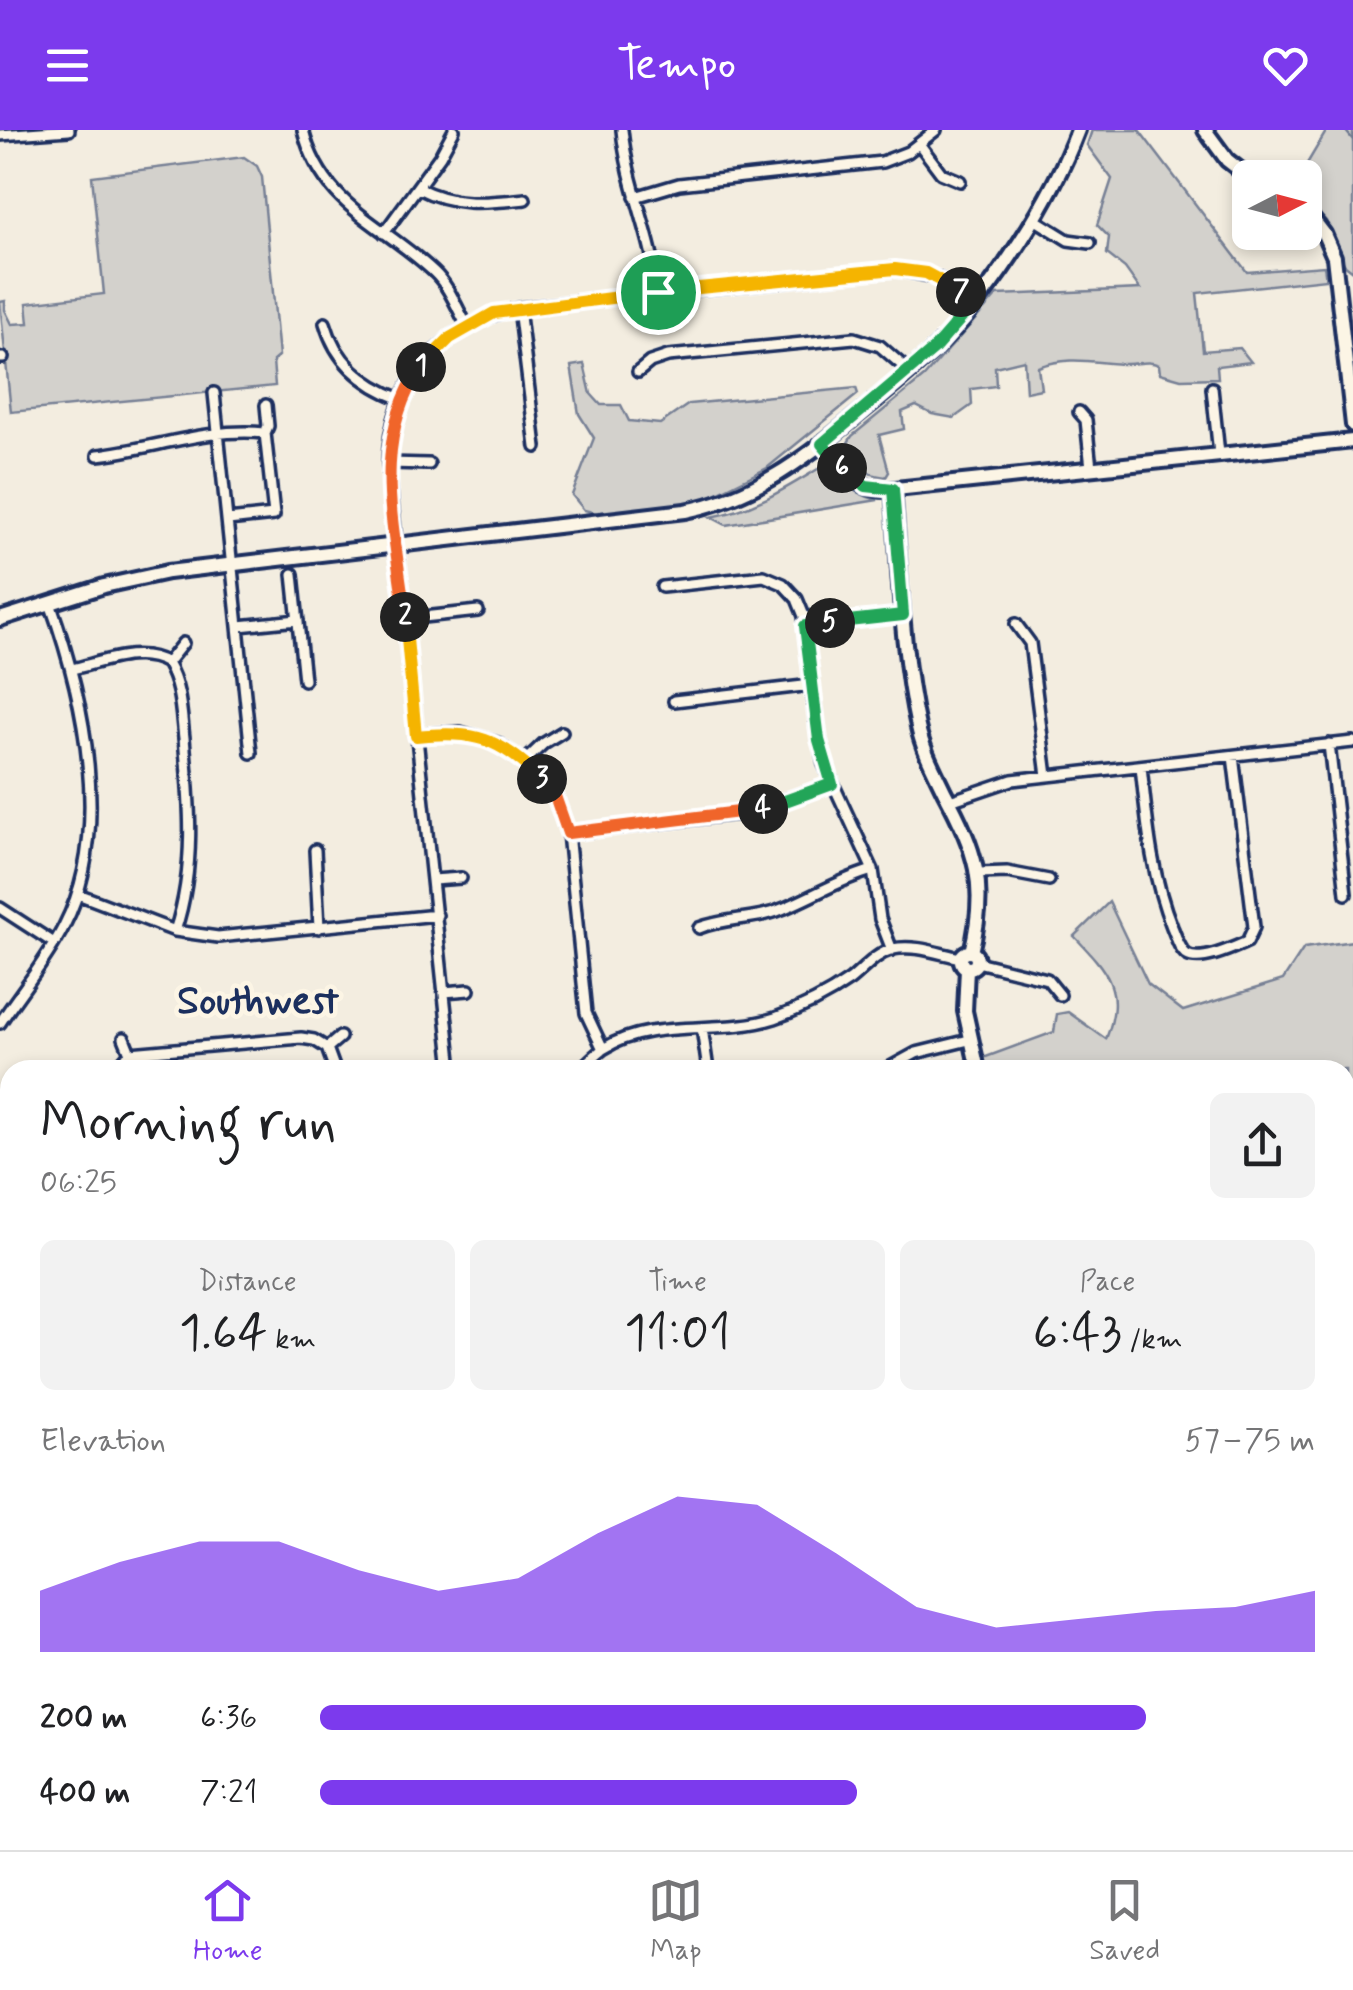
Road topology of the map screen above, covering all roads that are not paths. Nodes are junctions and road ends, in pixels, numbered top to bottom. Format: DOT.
graph roads {
  1 [pos="68,130"];
  2 [pos="304,130"];
  3 [pos="454,130"];
  4 [pos="622,130"];
  5 [pos="936,130"];
  6 [pos="1205,130"];
  7 [pos="1073,132"];
  8 [pos="0,135"];
  9 [pos="920,145"];
  10 [pos="1232,164"];
  11 [pos="960,181"];
  12 [pos="418,188"];
  13 [pos="635,197"];
  14 [pos="525,199"];
  15 [pos="1034,219"];
  16 [pos="1322,231"];
  17 [pos="384,233"];
  18 [pos="1090,243"];
  19 [pos="658,292"];
  20 [pos="976,301"];
  21 [pos="519,308"];
  22 [pos="326,323"];
  23 [pos="467,326"];
  24 [pos="638,372"];
  25 [pos="910,372"];
  26 [pos="1212,388"];
  27 [pos="214,392"];
  28 [pos="401,399"];
  29 [pos="266,405"];
  30 [pos="1079,412"];
  31 [pos="1353,425"];
  32 [pos="265,433"];
  33 [pos="218,435"];
  34 [pos="1353,441"];
  35 [pos="822,444"];
  36 [pos="536,447"];
  37 [pos="1219,454"];
  38 [pos="98,455"];
  39 [pos="388,463"];
  40 [pos="430,464"];
  41 [pos="1091,468"];
  42 [pos="889,490"];
  43 [pos="228,520"];
  44 [pos="397,546"];
  45 [pos="232,564"];
  46 [pos="293,574"];
  47 [pos="662,587"];
  48 [pos="50,602"];
  49 [pos="478,611"];
  50 [pos="903,615"];
  51 [pos="0,618"];
  52 [pos="405,619"];
  53 [pos="298,620"];
  54 [pos="1016,624"];
  55 [pos="238,626"];
  56 [pos="805,626"];
  57 [pos="183,643"];
  58 [pos="167,663"];
  59 [pos="72,670"];
  60 [pos="304,680"];
  61 [pos="812,686"];
  62 [pos="674,701"];
  63 [pos="562,732"];
  64 [pos="416,736"];
  65 [pos="1353,742"];
  66 [pos="1329,744"];
  67 [pos="251,754"];
  68 [pos="1234,756"];
  69 [pos="524,762"];
  70 [pos="1141,766"];
  71 [pos="1048,776"];
  72 [pos="832,784"];
  73 [pos="950,801"];
  74 [pos="568,833"];
  75 [pos="314,850"];
  76 [pos="873,870"];
  77 [pos="979,873"];
  78 [pos="461,878"];
  79 [pos="433,880"];
  80 [pos="1049,880"];
  81 [pos="78,894"];
  82 [pos="1346,894"];
  83 [pos="0,908"];
  84 [pos="437,916"];
  85 [pos="319,928"];
  86 [pos="699,928"];
  87 [pos="175,931"];
  88 [pos="54,943"];
  89 [pos="892,950"];
  90 [pos="969,960"];
  91 [pos="469,990"];
  92 [pos="444,992"];
  93 [pos="1060,995"];
  94 [pos="0,1023"];
  95 [pos="702,1028"];
  96 [pos="340,1037"];
  97 [pos="124,1038"];
  98 [pos="970,1040"];
  99 [pos="327,1048"];
  100 [pos="603,1049"];
  101 [pos="130,1053"];
  102 [pos="124,1060"];
  103 [pos="331,1060"];
  104 [pos="451,1060"];
  105 [pos="591,1060"];
  106 [pos="707,1060"];
  107 [pos="902,1060"];
  108 [pos="975,1060"];
  1 -- 8 [label="street"];
  2 -- 17 [label="street"];
  3 -- 12 [label="street"];
  4 -- 13 [label="street"];
  5 -- 9 [label="street"];
  6 -- 10 [label="street"];
  7 -- 15 [label="street"];
  9 -- 11 [label="street"];
  9 -- 13 [label="street"];
  12 -- 14 [label="street"];
  12 -- 17 [label="street"];
  13 -- 19 [label="street"];
  15 -- 18 [label="street"];
  15 -- 20 [label="street"];
  16 -- 31 [label="street"];
  17 -- 23 [label="street"];
  19 -- 20 [label="street"];
  19 -- 21 [label="street"];
  20 -- 25 [label="street"];
  21 -- 23 [label="street"];
  21 -- 36 [label="street"];
  22 -- 28 [label="street"];
  23 -- 28 [label="street"];
  24 -- 25 [label="street"];
  25 -- 35 [label="street"];
  26 -- 37 [label="street"];
  27 -- 33 [label="street"];
  28 -- 39 [label="street"];
  29 -- 32 [label="street"];
  30 -- 41 [label="street"];
  32 -- 33 [label="street"];
  32 -- 43 [label="street"];
  33 -- 38 [label="street"];
  33 -- 43 [label="street"];
  34 -- 37 [label="street"];
  35 -- 42 [label="street"];
  35 -- 44 [label="street"];
  37 -- 41 [label="street"];
  39 -- 40 [label="street"];
  39 -- 44 [label="street"];
  41 -- 42 [label="street"];
  42 -- 50 [label="street"];
  43 -- 45 [label="street"];
  44 -- 45 [label="street"];
  44 -- 52 [label="street"];
  45 -- 48 [label="street"];
  45 -- 55 [label="street"];
  46 -- 53 [label="street"];
  47 -- 56 [label="street"];
  48 -- 51 [label="street"];
  48 -- 59 [label="street"];
  49 -- 52 [label="street"];
  50 -- 56 [label="street"];
  50 -- 73 [label="street"];
  52 -- 64 [label="street"];
  53 -- 55 [label="street"];
  53 -- 60 [label="street"];
  54 -- 71 [label="street"];
  55 -- 67 [label="street"];
  56 -- 61 [label="street"];
  57 -- 58 [label="street"];
  58 -- 59 [label="street"];
  58 -- 87 [label="street"];
  59 -- 81 [label="street"];
  61 -- 62 [label="street"];
  61 -- 72 [label="street"];
  63 -- 69 [label="street"];
  64 -- 69 [label="street"];
  64 -- 79 [label="street"];
  65 -- 66 [label="street"];
  66 -- 68 [label="street"];
  66 -- 82 [label="street"];
  68 -- 70 [label="street"];
  68 -- 70 [label="street"];
  69 -- 74 [label="street"];
  70 -- 71 [label="street"];
  71 -- 73 [label="street"];
  72 -- 74 [label="street"];
  72 -- 76 [label="street"];
  73 -- 77 [label="street"];
  74 -- 100 [label="street"];
  75 -- 85 [label="street"];
  76 -- 86 [label="street"];
  76 -- 89 [label="street"];
  77 -- 80 [label="street"];
  77 -- 90 [label="street"];
  78 -- 79 [label="street"];
  79 -- 84 [label="street"];
  81 -- 87 [label="street"];
  81 -- 88 [label="street"];
  83 -- 88 [label="street"];
  84 -- 85 [label="street"];
  84 -- 92 [label="street"];
  85 -- 87 [label="street"];
  88 -- 94 [label="street"];
  89 -- 90 [label="street"];
  89 -- 95 [label="street"];
  90 -- 93 [label="street"];
  90 -- 98 [label="street"];
  91 -- 92 [label="street"];
  92 -- 104 [label="street"];
  95 -- 100 [label="street"];
  95 -- 106 [label="street"];
  96 -- 99 [label="street"];
  97 -- 101 [label="street"];
  98 -- 107 [label="street"];
  98 -- 108 [label="street"];
  99 -- 101 [label="street"];
  99 -- 103 [label="street"];
  100 -- 105 [label="street"];
  101 -- 102 [label="street"];
}
